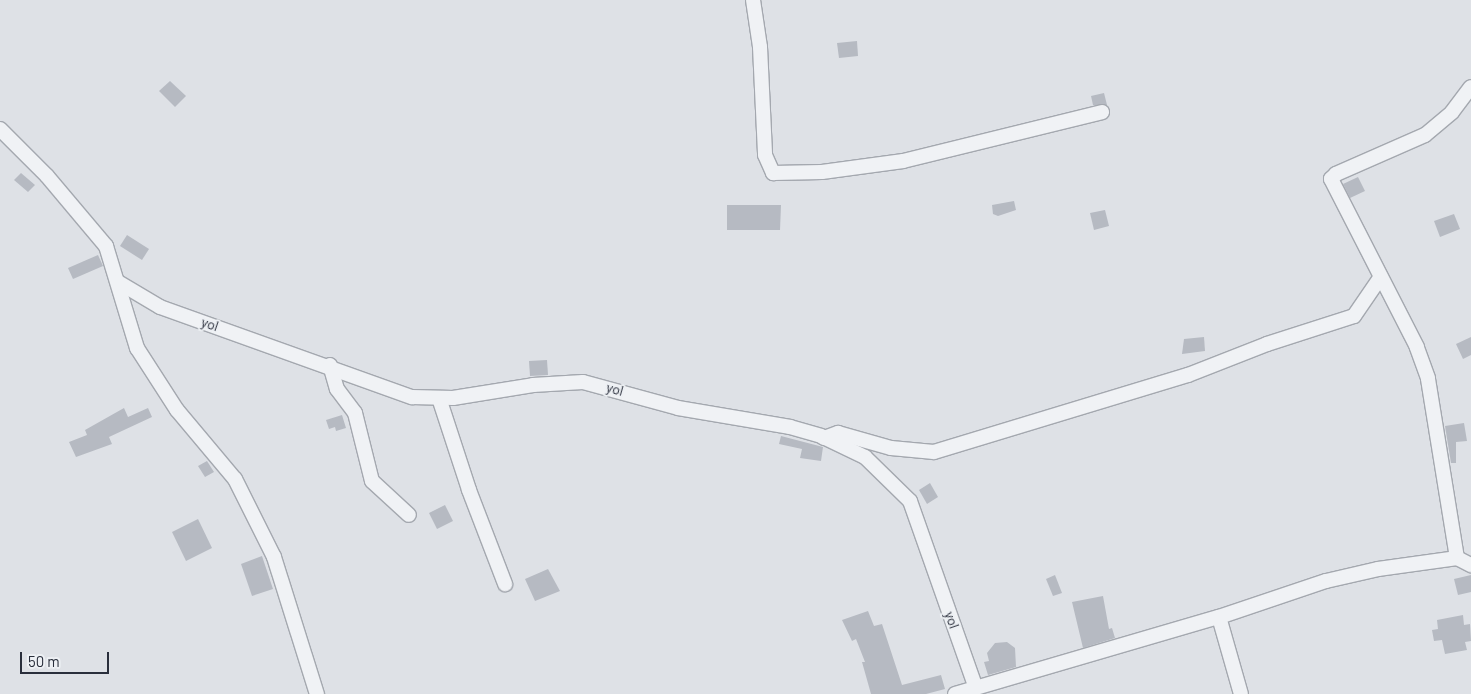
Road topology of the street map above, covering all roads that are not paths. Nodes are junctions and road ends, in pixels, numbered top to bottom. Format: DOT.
graph roads {
  1 [pos="754,0"];
  2 [pos="1471,87"];
  3 [pos="1102,112"];
  4 [pos="0,128"];
  5 [pos="1380,278"];
  6 [pos="118,282"];
  7 [pos="330,365"];
  8 [pos="439,398"];
  9 [pos="824,438"];
  10 [pos="409,515"];
  11 [pos="1457,558"];
  12 [pos="1471,565"];
  13 [pos="505,584"];
  14 [pos="1218,617"];
  15 [pos="976,688"];
  16 [pos="317,694"];
  17 [pos="956,694"];
  18 [pos="1241,694"];
  1 -- 3 [label="street"];
  2 -- 5 [label="street"];
  4 -- 6 [label="street"];
  5 -- 9 [label="street"];
  5 -- 11 [label="street"];
  6 -- 7 [label="street, yol"];
  6 -- 16 [label="street"];
  7 -- 8 [label="street, yol"];
  7 -- 10 [label="street"];
  8 -- 9 [label="street, yol"];
  8 -- 13 [label="street"];
  9 -- 15 [label="street, yol"];
  11 -- 12 [label="street"];
  11 -- 14 [label="street"];
  14 -- 15 [label="street"];
  14 -- 18 [label="street"];
  15 -- 17 [label="street"];
}
